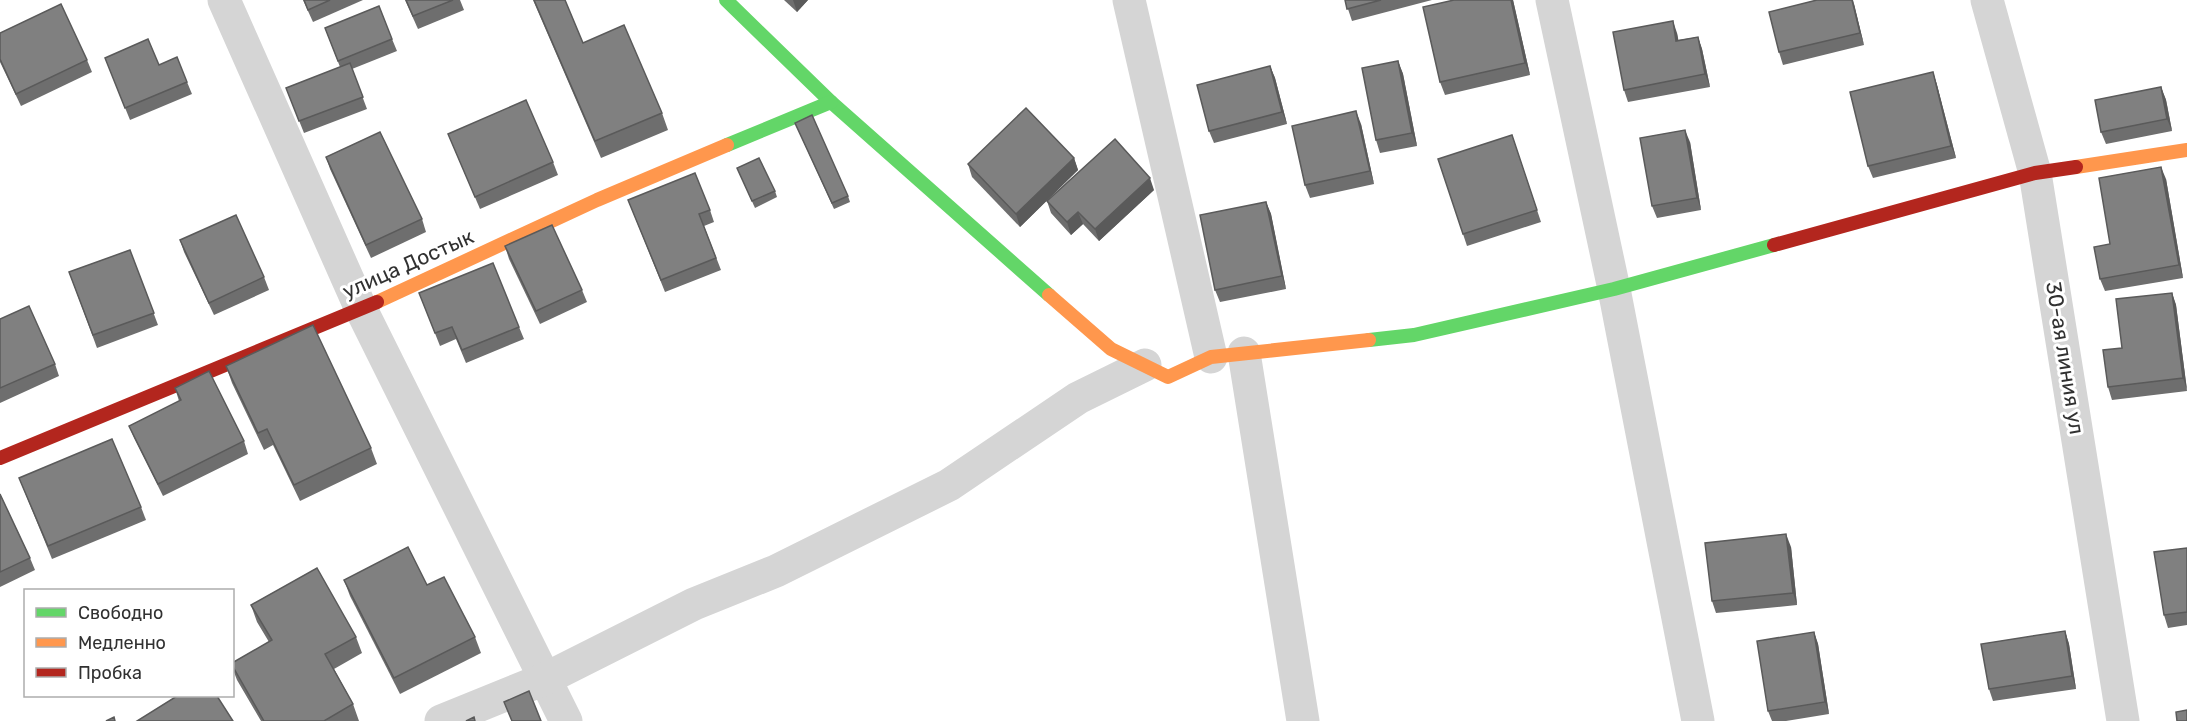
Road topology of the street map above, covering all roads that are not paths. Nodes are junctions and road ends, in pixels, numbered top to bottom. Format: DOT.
graph roads {
  1 [pos="224,0"];
  2 [pos="726,0"];
  3 [pos="1130,0"];
  4 [pos="1552,0"];
  5 [pos="1986,0"];
  6 [pos="831,102"];
  7 [pos="2187,150"];
  8 [pos="2035,173"];
  9 [pos="1614,289"];
  10 [pos="361,309"];
  11 [pos="1244,353"];
  12 [pos="1211,357"];
  13 [pos="1144,365"];
  14 [pos="0,458"];
  15 [pos="547,678"];
  16 [pos="441,721"];
  17 [pos="566,721"];
  18 [pos="1303,721"];
  19 [pos="1698,721"];
  20 [pos="2123,721"];
  1 -- 10 [label="street"];
  2 -- 6 [label="street"];
  3 -- 12 [label="street"];
  4 -- 9 [label="street"];
  5 -- 8 [label="street, 30-ая линия ул"];
  6 -- 10 [label="street, улица Достык"];
  6 -- 13 [label="street"];
  7 -- 8 [label="street"];
  8 -- 9 [label="street"];
  8 -- 20 [label="street, 30-ая линия ул"];
  9 -- 11 [label="street"];
  9 -- 19 [label="street"];
  10 -- 14 [label="street, улица Достык"];
  10 -- 15 [label="street"];
  11 -- 12 [label="street"];
  11 -- 18 [label="street"];
  12 -- 13 [label="street"];
  13 -- 15 [label="street"];
  15 -- 16 [label="street"];
  15 -- 17 [label="street"];
}
